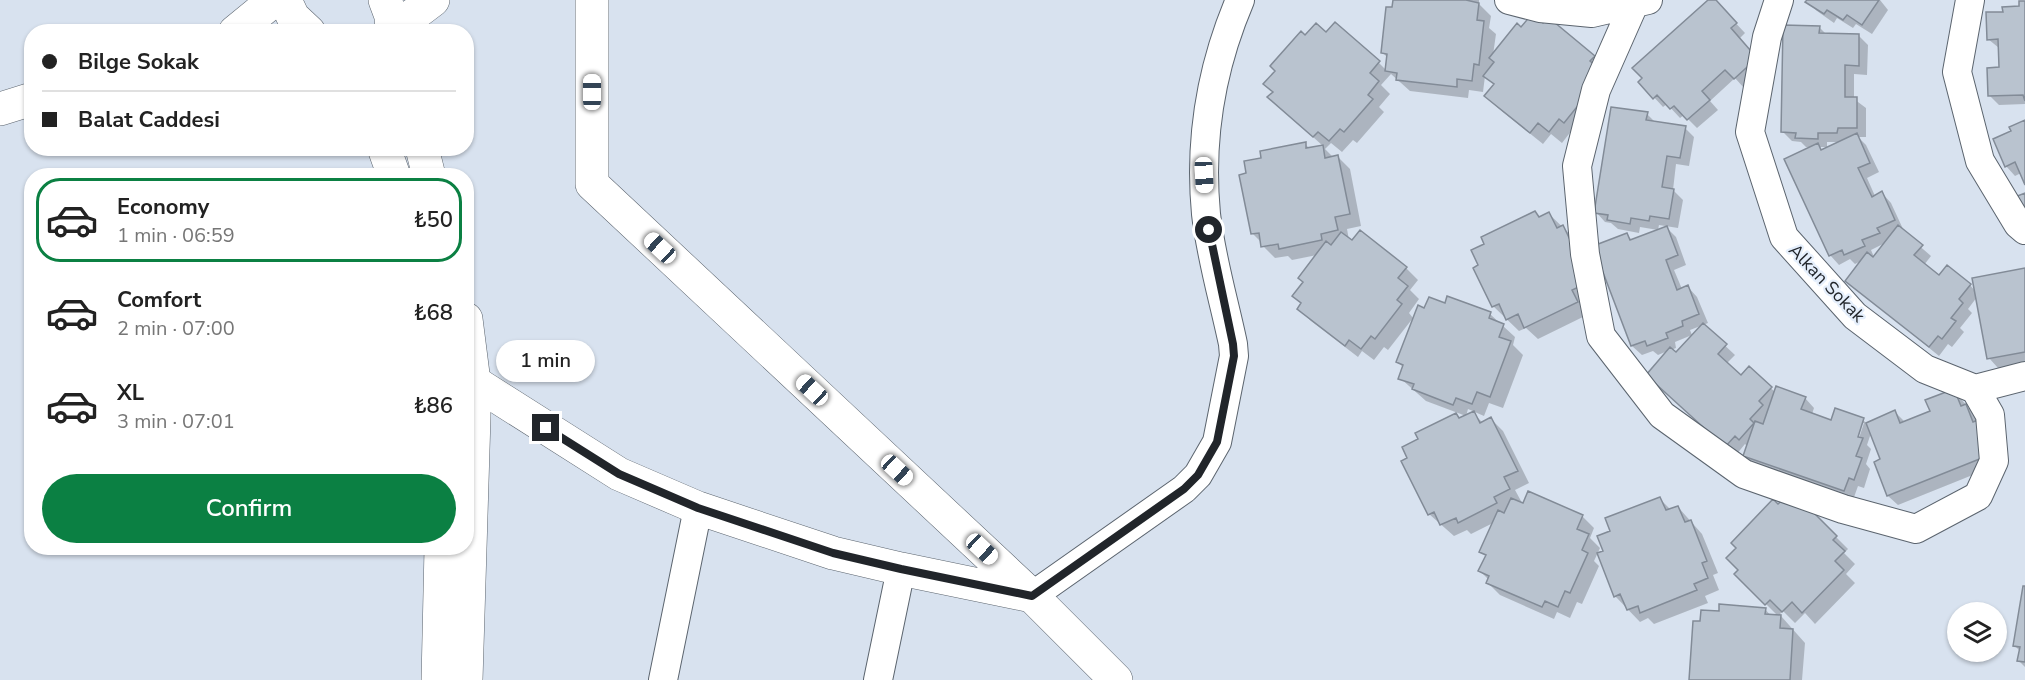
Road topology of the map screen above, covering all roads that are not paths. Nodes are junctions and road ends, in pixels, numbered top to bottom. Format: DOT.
graph roads {
  1 [pos="274,0"];
  2 [pos="285,0"];
  3 [pos="385,0"];
  4 [pos="433,0"];
  5 [pos="592,0"];
  6 [pos="1240,0"];
  7 [pos="1509,0"];
  8 [pos="1779,0"];
  9 [pos="1970,0"];
  10 [pos="1642,2"];
  11 [pos="245,24"];
  12 [pos="300,24"];
  13 [pos="392,24"];
  14 [pos="401,24"];
  15 [pos="24,102"];
  16 [pos="0,110"];
  17 [pos="2025,230"];
  18 [pos="2025,376"];
  19 [pos="474,382"];
  20 [pos="1975,389"];
  21 [pos="474,417"];
  22 [pos="698,508"];
  23 [pos="441,555"];
  24 [pos="470,555"];
  25 [pos="901,569"];
  26 [pos="1032,596"];
  27 [pos="438,680"];
  28 [pos="466,680"];
  29 [pos="663,680"];
  30 [pos="878,680"];
  31 [pos="1116,680"];
  1 -- 11 [label="street"];
  2 -- 12 [label="street"];
  3 -- 13 [label="street"];
  4 -- 14 [label="street"];
  5 -- 26 [label="street"];
  6 -- 26 [label="street"];
  7 -- 10 [label="street"];
  8 -- 20 [label="street, Alkan Sokak"];
  9 -- 17 [label="street"];
  10 -- 20 [label="street"];
  15 -- 16 [label="street"];
  18 -- 20 [label="street"];
  19 -- 21 [label="street"];
  19 -- 22 [label="street"];
  22 -- 25 [label="street"];
  22 -- 29 [label="street"];
  23 -- 27 [label="street"];
  24 -- 28 [label="street"];
  25 -- 26 [label="street"];
  25 -- 30 [label="street"];
  26 -- 31 [label="street"];
}
